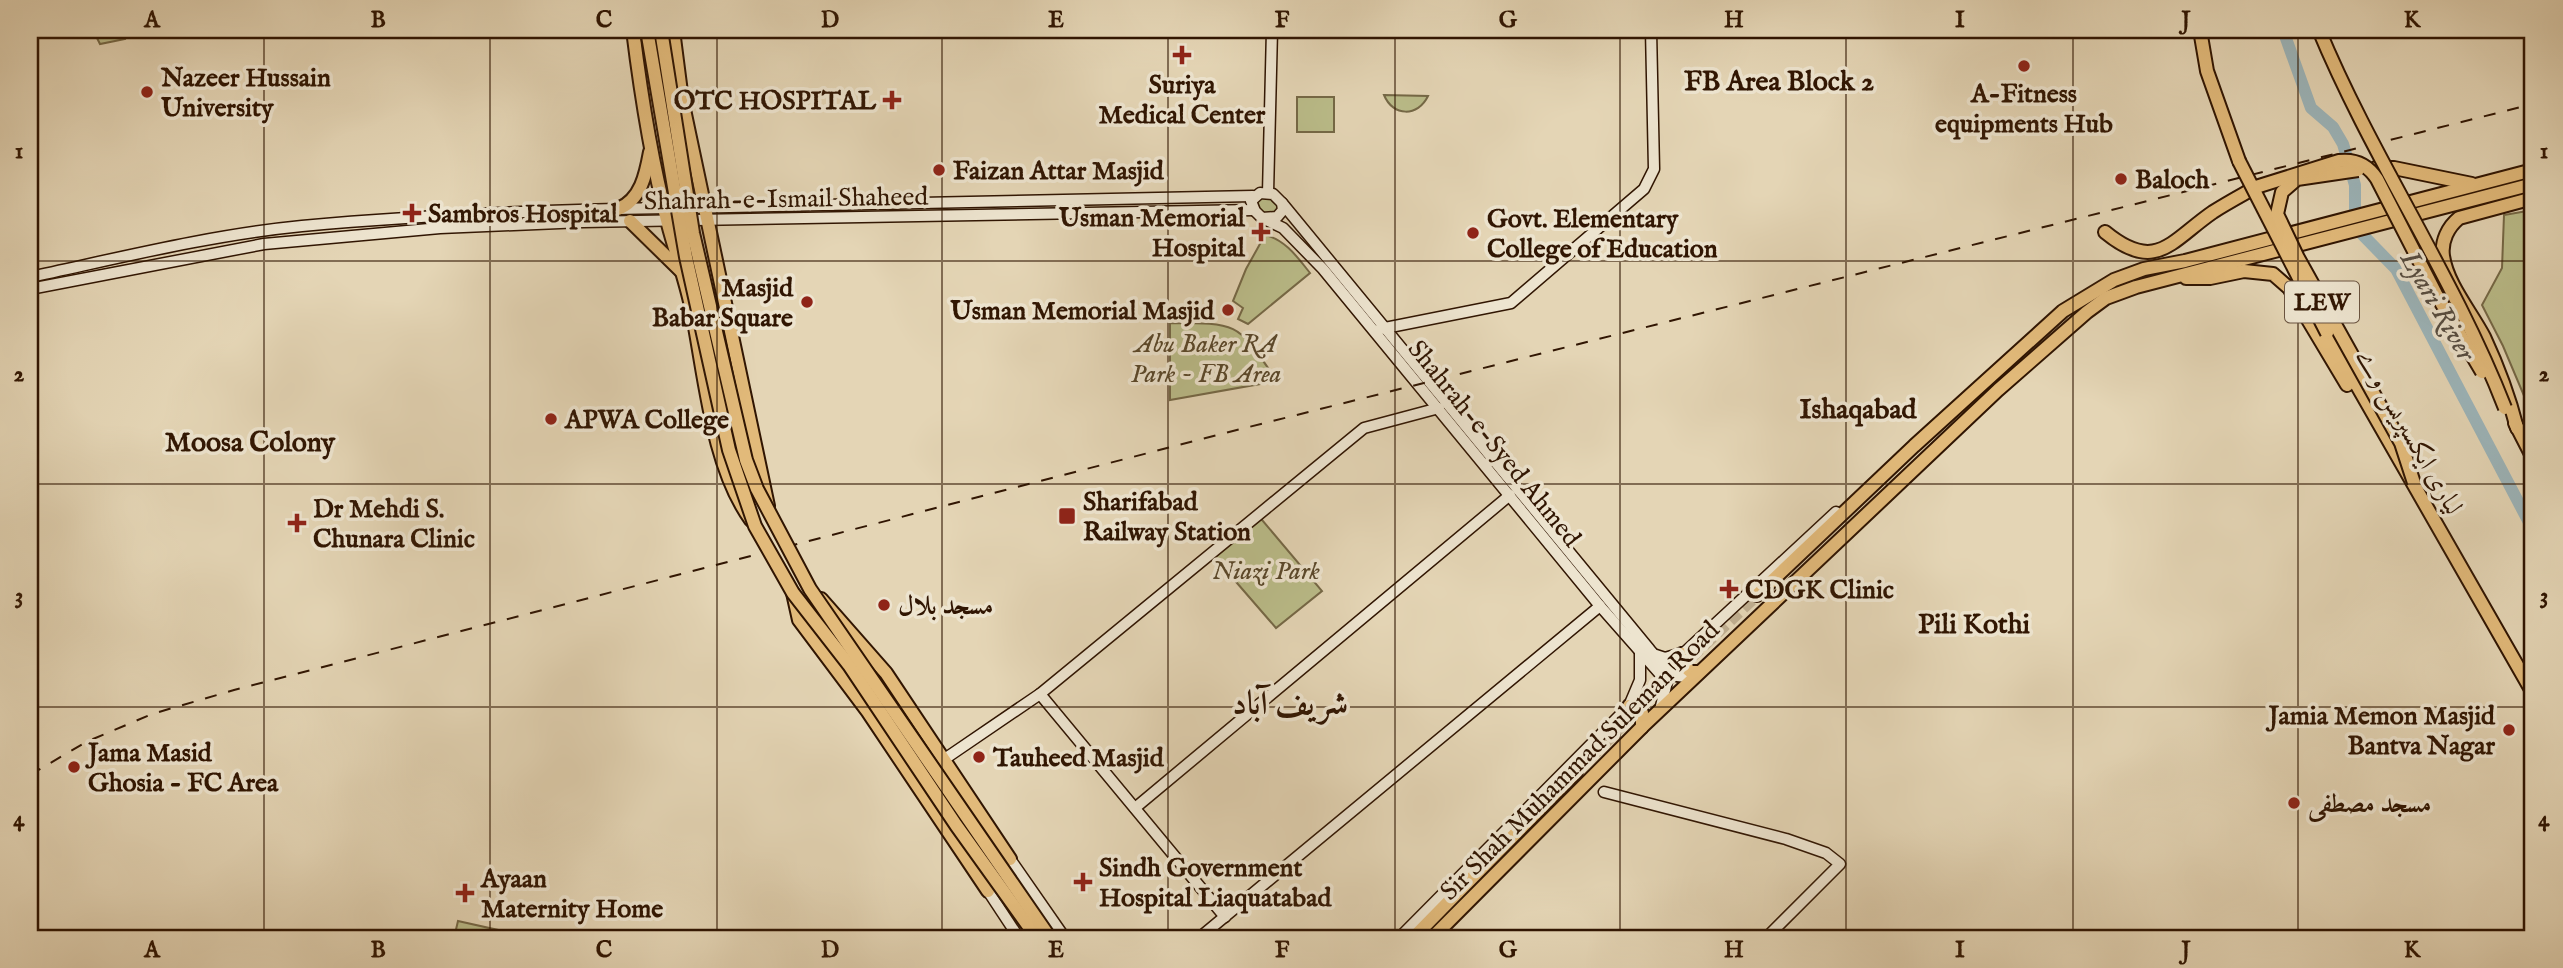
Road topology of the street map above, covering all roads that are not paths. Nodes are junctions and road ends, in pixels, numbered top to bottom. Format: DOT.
graph roads {
  1 [pos="633,30"];
  2 [pos="647,30"];
  3 [pos="661,30"];
  4 [pos="673,30"];
  5 [pos="1272,30"];
  6 [pos="1651,30"];
  7 [pos="2200,30"];
  8 [pos="2319,30"];
  9 [pos="651,147"];
  10 [pos="2533,170"];
  11 [pos="2533,184"];
  12 [pos="2478,185"];
  13 [pos="1268,193"];
  14 [pos="1253,196"];
  15 [pos="2533,198"];
  16 [pos="1282,203"];
  17 [pos="705,207"];
  18 [pos="664,208"];
  19 [pos="618,209"];
  20 [pos="1258,214"];
  21 [pos="630,221"];
  22 [pos="667,222"];
  23 [pos="708,222"];
  24 [pos="2105,232"];
  25 [pos="2299,238"];
  26 [pos="2168,248"];
  27 [pos="2144,269"];
  28 [pos="681,271"];
  29 [pos="30,277"];
  30 [pos="2170,278"];
  31 [pos="2115,287"];
  32 [pos="30,289"];
  33 [pos="1380,329"];
  34 [pos="1438,408"];
  35 [pos="2505,408"];
  36 [pos="2517,428"];
  37 [pos="1914,446"];
  38 [pos="2533,458"];
  39 [pos="2414,483"];
  40 [pos="1510,495"];
  41 [pos="769,512"];
  42 [pos="755,526"];
  43 [pos="810,589"];
  44 [pos="793,593"];
  45 [pos="1757,595"];
  46 [pos="1600,606"];
  47 [pos="1645,650"];
  48 [pos="1682,654"];
  49 [pos="1698,673"];
  50 [pos="2532,689"];
  51 [pos="1040,694"];
  52 [pos="1629,706"];
  53 [pos="1660,710"];
  54 [pos="1642,727"];
  55 [pos="949,756"];
  56 [pos="1576,772"];
  57 [pos="1604,792"];
  58 [pos="1136,808"];
  59 [pos="1502,834"];
  60 [pos="1010,859"];
  61 [pos="988,891"];
  62 [pos="1448,902"];
  63 [pos="1225,917"];
  64 [pos="1019,938"];
  65 [pos="1038,938"];
  66 [pos="1050,938"];
  67 [pos="1065,938"];
  68 [pos="1199,938"];
  69 [pos="1399,938"];
  70 [pos="1411,938"];
  71 [pos="1432,938"];
  72 [pos="1766,938"];
  1 -- 9 [label="highway"];
  2 -- 42 [label="highway, bridge"];
  3 -- 41 [label="highway, bridge"];
  4 -- 17 [label="highway"];
  5 -- 13 [label="main road"];
  6 -- 33 [label="main road"];
  7 -- 39 [label="highway, لیاری ایکسپریس وے / LEW, bridge"];
  8 -- 35 [label="highway, bridge"];
  9 -- 18 [label="highway"];
  9 -- 19 [label="highway"];
  10 -- 12 [label="highway"];
  11 -- 25 [label="highway"];
  12 -- 25 [label="highway"];
  12 -- 39 [label="highway, LEW, bridge"];
  13 -- 14 [label="main road"];
  13 -- 16 [label="main road"];
  14 -- 17 [label="main road, Shahrah-e-Ismail Shaheed"];
  14 -- 20 [label="main road"];
  15 -- 36 [label="highway"];
  16 -- 20 [label="main road"];
  16 -- 33 [label="main road, Shahrah-e-Syed Ahmed"];
  17 -- 18 [label="main road, Shahrah-e-Ismail Shaheed"];
  17 -- 23 [label="highway"];
  18 -- 19 [label="main road, Shahrah-e-Ismail Shaheed"];
  18 -- 22 [label="highway"];
  19 -- 29 [label="main road, Shahrah-e-Ismail Shaheed"];
  20 -- 23 [label="main road, Shahrah-e-Ismail Shaheed"];
  20 -- 33 [label="main road, Shahrah-e-Syed Ahmed"];
  21 -- 22 [label="main road, Shahrah-e-Ismail Shaheed"];
  21 -- 28 [label="highway"];
  21 -- 32 [label="main road, Shahrah-e-Ismail Shaheed"];
  22 -- 23 [label="main road, Shahrah-e-Ismail Shaheed"];
  22 -- 28 [label="highway"];
  23 -- 41 [label="highway, bridge"];
  24 -- 26 [label="highway"];
  25 -- 27 [label="highway, Sir Shah Muhammad Suleman Road"];
  25 -- 30 [label="highway, Sir Shah Muhammad Suleman Road"];
  26 -- 27 [label="highway"];
  26 -- 35 [label="highway, bridge"];
  27 -- 31 [label="highway, Sir Shah Muhammad Suleman Road"];
  28 -- 42 [label="highway, bridge"];
  30 -- 31 [label="highway, Sir Shah Muhammad Suleman Road"];
  30 -- 39 [label="highway, LEW"];
  31 -- 37 [label="highway, Sir Shah Muhammad Suleman Road"];
  31 -- 49 [label="highway, Sir Shah Muhammad Suleman Road"];
  33 -- 34 [label="main road, Shahrah-e-Syed Ahmed"];
  33 -- 47 [label="main road, Shahrah-e-Syed Ahmed"];
  34 -- 40 [label="main road, Shahrah-e-Syed Ahmed"];
  34 -- 51 [label="main road"];
  35 -- 36 [label="highway"];
  36 -- 38 [label="highway"];
  37 -- 45 [label="highway, Sir Shah Muhammad Suleman Road"];
  37 -- 48 [label="main road"];
  39 -- 50 [label="highway, لیاری ایکسپریس وے / LEW"];
  40 -- 46 [label="main road, Shahrah-e-Syed Ahmed"];
  40 -- 58 [label="main road"];
  41 -- 43 [label="highway, bridge"];
  42 -- 44 [label="highway, bridge"];
  43 -- 60 [label="highway, bridge"];
  43 -- 66 [label="highway, bridge"];
  44 -- 61 [label="highway"];
  44 -- 65 [label="highway, bridge"];
  46 -- 47 [label="main road, Shahrah-e-Syed Ahmed"];
  46 -- 63 [label="main road"];
  47 -- 48 [label="main road"];
  47 -- 49 [label="main road, Shahrah-e-Syed Ahmed"];
  47 -- 52 [label="main road"];
  47 -- 53 [label="main road, Shahrah-e-Syed Ahmed"];
  48 -- 49 [label="highway"];
  49 -- 53 [label="highway, Sir Shah Muhammad Suleman Road"];
  51 -- 55 [label="main road"];
  51 -- 58 [label="main road"];
  52 -- 54 [label="highway"];
  52 -- 59 [label="main road"];
  53 -- 54 [label="highway, Sir Shah Muhammad Suleman Road"];
  54 -- 71 [label="highway, Sir Shah Muhammad Suleman Road"];
  56 -- 62 [label="highway, Sir Shah Muhammad Suleman Road"];
  57 -- 72 [label="main road"];
  58 -- 63 [label="main road"];
  59 -- 62 [label="highway"];
  59 -- 69 [label="main road"];
  60 -- 67 [label="main road"];
  61 -- 64 [label="main road"];
  62 -- 70 [label="highway, Sir Shah Muhammad Suleman Road"];
  63 -- 68 [label="main road"];
}
